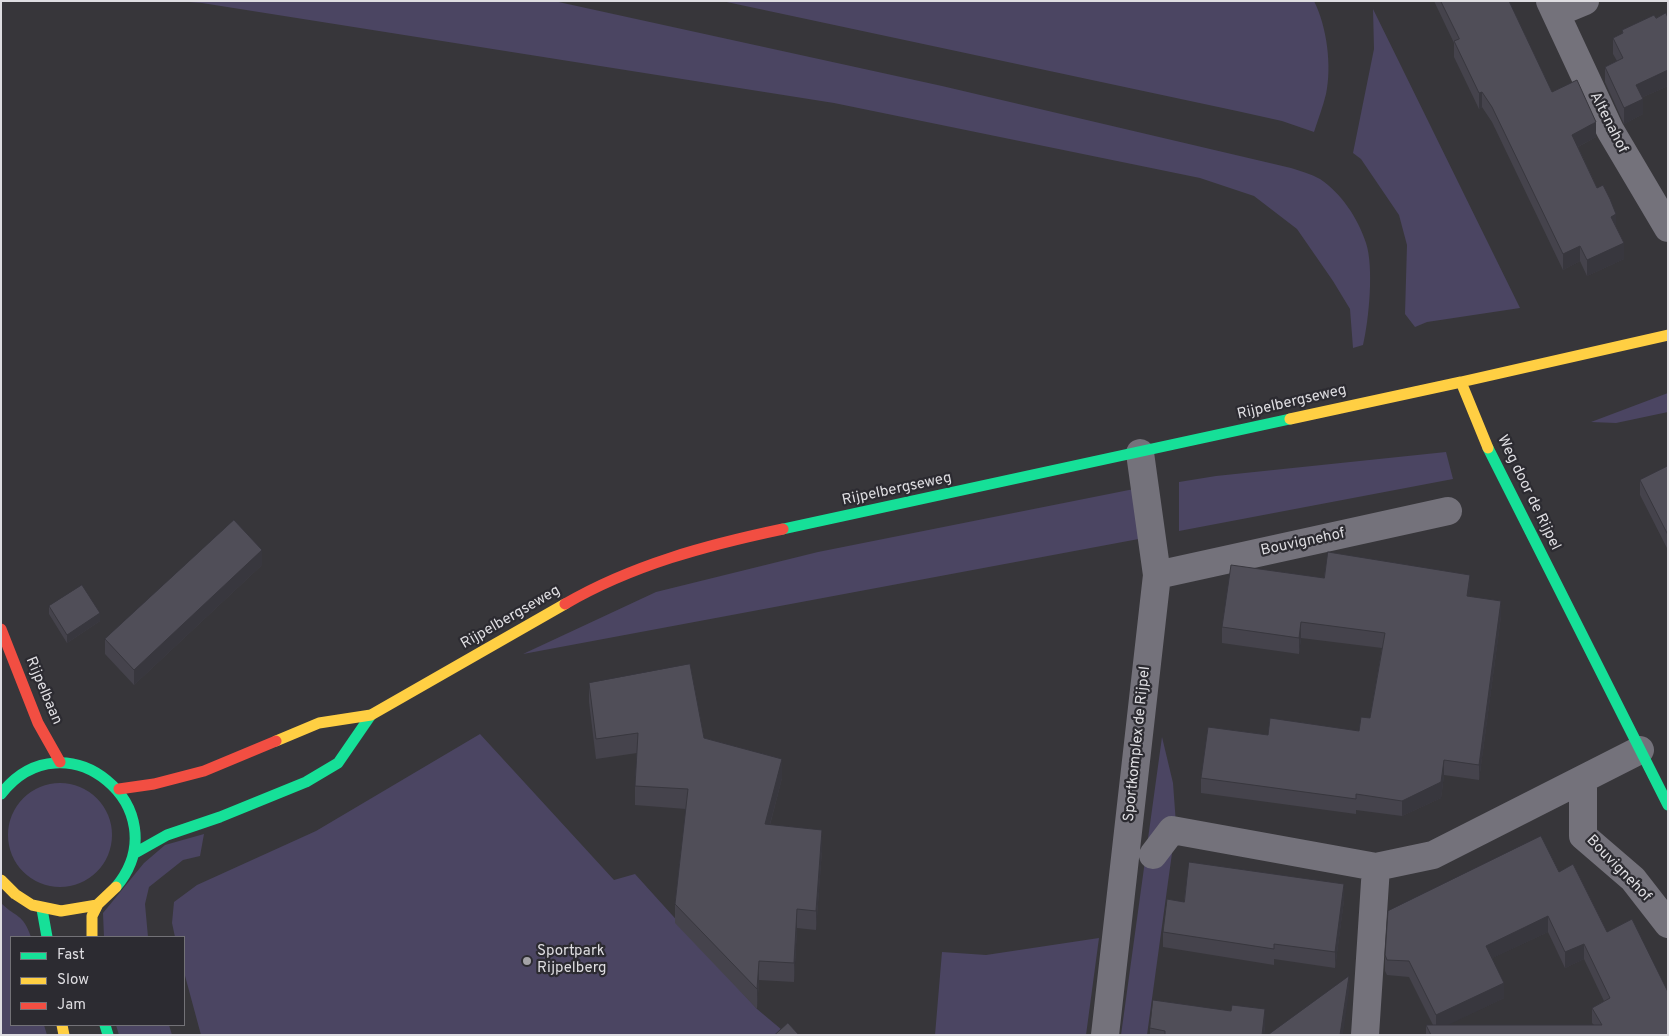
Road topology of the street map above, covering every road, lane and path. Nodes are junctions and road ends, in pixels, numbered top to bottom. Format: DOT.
graph roads {
  1 [pos="1585,1"];
  2 [pos="1553,7"];
  3 [pos="1668,228"];
  4 [pos="1668,335"];
  5 [pos="1462,382"];
  6 [pos="1140,453"];
  7 [pos="1448,511"];
  8 [pos="1157,575"];
  9 [pos="1,630"];
  10 [pos="371,715"];
  11 [pos="1640,750"];
  12 [pos="60,762"];
  13 [pos="3,773"];
  14 [pos="1584,779"];
  15 [pos="119,789"];
  16 [pos="4,790"];
  17 [pos="1668,805"];
  18 [pos="135,853"];
  19 [pos="1153,855"];
  20 [pos="1376,867"];
  21 [pos="1,880"];
  22 [pos="98,904"];
  23 [pos="42,909"];
  24 [pos="1668,924"];
  25 [pos="47,936"];
  26 [pos="92,936"];
  27 [pos="1370,1030"];
  28 [pos="1106,1035"];
  1 -- 2 [label="street, Altenahof"];
  2 -- 3 [label="street, Altenahof"];
  4 -- 5 [label="street"];
  5 -- 6 [label="street, Rijpelbergseweg"];
  5 -- 11 [label="street, Weg door de Rijpel"];
  6 -- 8 [label="street, Sportkomplex de Rijpel"];
  6 -- 10 [label="street, Rijpelbergseweg"];
  7 -- 8 [label="street, Bouvignehof"];
  8 -- 28 [label="street, Sportkomplex de Rijpel"];
  9 -- 12 [label="street, Rijpelbaan"];
  10 -- 15 [label="street, Rijpelbergseweg"];
  10 -- 18 [label="street, Rijpelbergseweg"];
  11 -- 14 [label="street"];
  11 -- 17 [label="street, Weg door de Rijpel"];
  12 -- 15 [label="street"];
  12 -- 16 [label="street"];
  13 -- 16 [label="street"];
  14 -- 20 [label="street"];
  14 -- 24 [label="street, Bouvignehof"];
  15 -- 18 [label="street"];
  18 -- 22 [label="street"];
  19 -- 20 [label="street"];
  20 -- 27 [label="street"];
  21 -- 23 [label="street"];
  22 -- 23 [label="street"];
  22 -- 26 [label="street"];
  23 -- 25 [label="street"];
}
